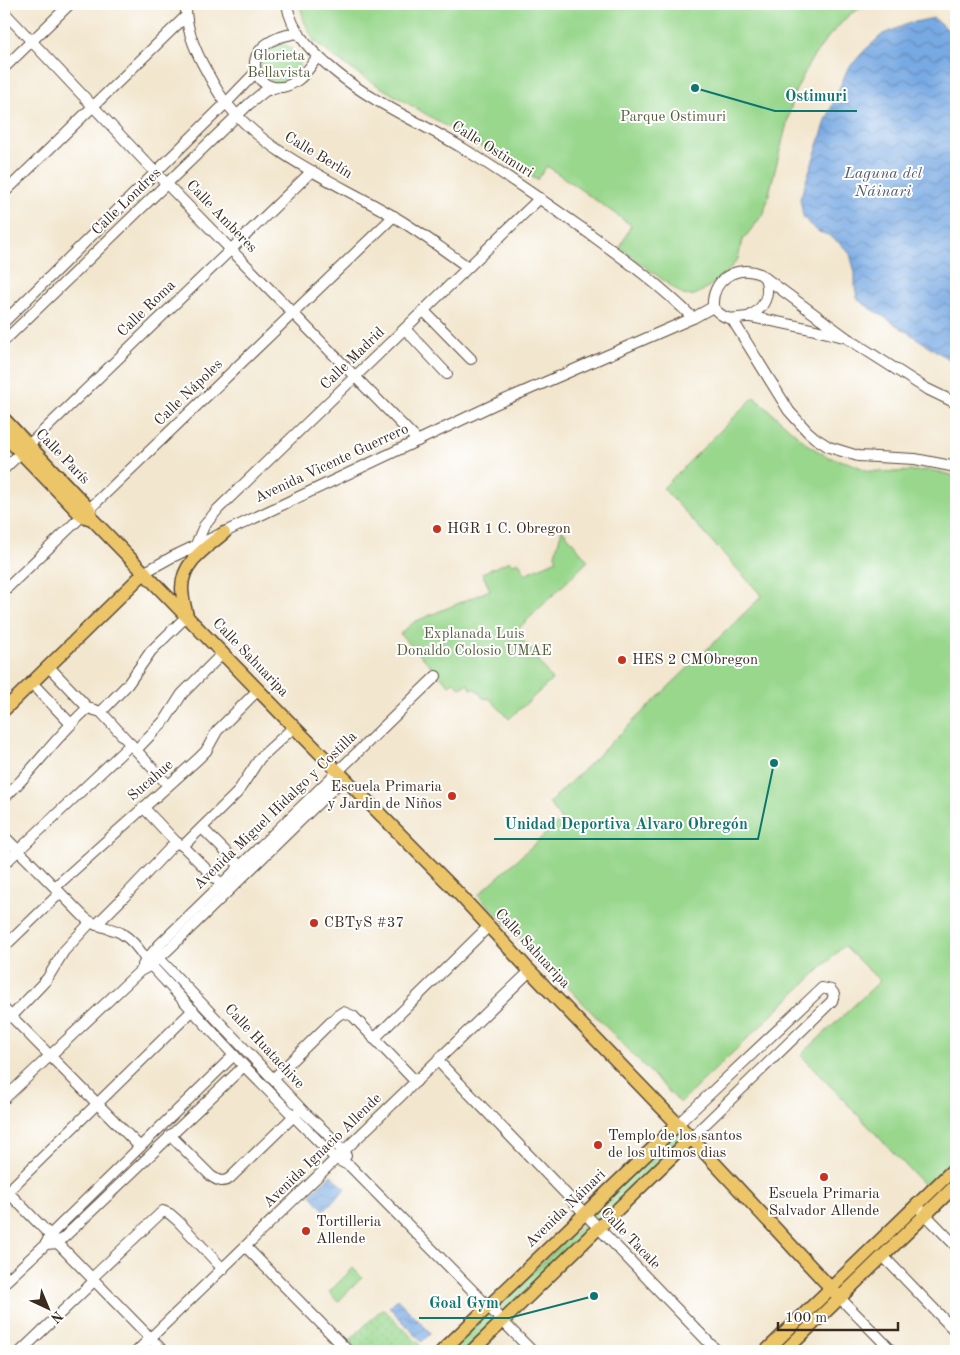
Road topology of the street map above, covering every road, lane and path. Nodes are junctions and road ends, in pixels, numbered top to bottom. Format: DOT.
graph roads {
  1 [pos="70,4"];
  2 [pos="186,4"];
  3 [pos="287,4"];
  4 [pos="4,12"];
  5 [pos="186,16"];
  6 [pos="299,33"];
  7 [pos="31,42"];
  8 [pos="318,56"];
  9 [pos="4,68"];
  10 [pos="256,72"];
  11 [pos="274,88"];
  12 [pos="226,104"];
  13 [pos="93,107"];
  14 [pos="237,115"];
  15 [pos="312,171"];
  16 [pos="155,172"];
  17 [pos="167,184"];
  18 [pos="4,194"];
  19 [pos="540,198"];
  20 [pos="394,216"];
  21 [pos="231,248"];
  22 [pos="468,267"];
  23 [pos="765,278"];
  24 [pos="713,306"];
  25 [pos="424,310"];
  26 [pos="294,313"];
  27 [pos="748,317"];
  28 [pos="693,318"];
  29 [pos="732,319"];
  30 [pos="4,322"];
  31 [pos="405,329"];
  32 [pos="847,338"];
  33 [pos="4,341"];
  34 [pos="472,358"];
  35 [pos="448,374"];
  36 [pos="356,377"];
  37 [pos="956,403"];
  38 [pos="4,419"];
  39 [pos="4,435"];
  40 [pos="418,441"];
  41 [pos="24,449"];
  42 [pos="956,467"];
  43 [pos="4,469"];
  44 [pos="88,515"];
  45 [pos="224,533"];
  46 [pos="195,546"];
  47 [pos="145,572"];
  48 [pos="4,591"];
  49 [pos="187,616"];
  50 [pos="223,653"];
  51 [pos="49,667"];
  52 [pos="436,676"];
  53 [pos="32,683"];
  54 [pos="258,690"];
  55 [pos="88,708"];
  56 [pos="4,710"];
  57 [pos="101,712"];
  58 [pos="70,723"];
  59 [pos="294,727"];
  60 [pos="133,747"];
  61 [pos="341,775"];
  62 [pos="168,785"];
  63 [pos="4,798"];
  64 [pos="143,807"];
  65 [pos="202,828"];
  66 [pos="4,836"];
  67 [pos="180,844"];
  68 [pos="17,851"];
  69 [pos="4,864"];
  70 [pos="244,870"];
  71 [pos="225,888"];
  72 [pos="57,890"];
  73 [pos="93,924"];
  74 [pos="488,927"];
  75 [pos="4,947"];
  76 [pos="152,959"];
  77 [pos="530,971"];
  78 [pos="193,1010"];
  79 [pos="7,1013"];
  80 [pos="374,1039"];
  81 [pos="234,1055"];
  82 [pos="49,1056"];
  83 [pos="438,1061"];
  84 [pos="244,1066"];
  85 [pos="273,1079"];
  86 [pos="416,1082"];
  87 [pos="4,1099"];
  88 [pos="98,1103"];
  89 [pos="302,1108"];
  90 [pos="294,1117"];
  91 [pos="678,1124"];
  92 [pos="170,1135"];
  93 [pos="691,1138"];
  94 [pos="140,1147"];
  95 [pos="340,1155"];
  96 [pos="956,1167"];
  97 [pos="956,1186"];
  98 [pos="5,1191"];
  99 [pos="921,1210"];
  100 [pos="584,1213"];
  101 [pos="599,1228"];
  102 [pos="51,1241"];
  103 [pos="956,1246"];
  104 [pos="246,1247"];
  105 [pos="883,1256"];
  106 [pos="223,1268"];
  107 [pos="93,1280"];
  108 [pos="4,1283"];
  109 [pos="831,1288"];
  110 [pos="840,1298"];
  111 [pos="489,1306"];
  112 [pos="503,1321"];
  113 [pos="956,1332"];
  114 [pos="151,1338"];
  115 [pos="21,1351"];
  116 [pos="138,1351"];
  117 [pos="163,1351"];
  118 [pos="348,1351"];
  119 [pos="442,1351"];
  120 [pos="472,1351"];
  121 [pos="532,1351"];
  122 [pos="717,1351"];
  123 [pos="766,1351"];
  124 [pos="785,1351"];
  125 [pos="892,1351"];
  1 -- 7 [label="street"];
  2 -- 5 [label="street, Calle Berlín"];
  3 -- 6 [label="street, Calle Ostimuri"];
  4 -- 7 [label="street, Calle Amberes"];
  5 -- 12 [label="street, Calle Berlín"];
  5 -- 13 [label="street"];
  6 -- 8 [label="street, Calle Ostimuri"];
  6 -- 10 [label="street, Calle Londres"];
  7 -- 9 [label="street"];
  7 -- 13 [label="street, Calle Amberes"];
  8 -- 11 [label="street, Calle Londres"];
  8 -- 19 [label="street, Calle Ostimuri"];
  10 -- 11 [label="street"];
  10 -- 12 [label="street, Calle Londres"];
  11 -- 14 [label="street, Calle Londres"];
  12 -- 14 [label="street, Calle Berlín"];
  12 -- 16 [label="street, Calle Londres"];
  13 -- 16 [label="street, Calle Amberes"];
  13 -- 18 [label="street"];
  14 -- 15 [label="street, Calle Berlín"];
  14 -- 17 [label="street, Calle Londres"];
  15 -- 20 [label="street, Calle Berlín"];
  15 -- 21 [label="street, Calle Roma"];
  16 -- 17 [label="street, Calle Amberes"];
  16 -- 30 [label="street, Calle Londres"];
  17 -- 21 [label="street, Calle Amberes"];
  17 -- 33 [label="street, Calle Londres"];
  19 -- 22 [label="street, Calle Madrid"];
  19 -- 28 [label="street, Calle Ostimuri"];
  20 -- 22 [label="street, Calle Berlín"];
  20 -- 26 [label="street, Calle Nápoles"];
  21 -- 26 [label="street, Calle Amberes"];
  21 -- 41 [label="street, Calle Roma"];
  22 -- 25 [label="street, Calle Madrid"];
  23 -- 24 [label="street"];
  23 -- 27 [label="street"];
  23 -- 32 [label="street"];
  24 -- 28 [label="street, Avenida Vicente Guerrero"];
  24 -- 29 [label="street"];
  25 -- 31 [label="street, Calle Madrid"];
  25 -- 34 [label="street"];
  26 -- 36 [label="street, Calle Amberes"];
  26 -- 44 [label="street, Calle Nápoles"];
  27 -- 29 [label="street"];
  27 -- 32 [label="street"];
  28 -- 40 [label="street, Avenida Vicente Guerrero"];
  29 -- 42 [label="street"];
  31 -- 35 [label="street"];
  31 -- 36 [label="street, Calle Madrid"];
  32 -- 37 [label="street"];
  36 -- 40 [label="street, Calle Amberes"];
  36 -- 46 [label="street, Calle Madrid"];
  38 -- 41 [label="main road, Calle París"];
  39 -- 41 [label="main road, Calle París"];
  40 -- 45 [label="street, Avenida Vicente Guerrero"];
  41 -- 43 [label="street, Calle Roma"];
  41 -- 44 [label="main road, Calle París"];
  44 -- 47 [label="main road, Calle París"];
  44 -- 48 [label="street, Calle Nápoles"];
  45 -- 46 [label="street, Avenida Vicente Guerrero"];
  45 -- 49 [label="main road"];
  46 -- 47 [label="street, Avenida Vicente Guerrero"];
  47 -- 49 [label="main road, Calle Sahuaripa"];
  47 -- 51 [label="main road, Avenida Vicente Guerrero"];
  49 -- 50 [label="main road, Calle Sahuaripa"];
  49 -- 57 [label="street"];
  50 -- 54 [label="main road, Calle Sahuaripa"];
  50 -- 60 [label="street"];
  51 -- 53 [label="main road, Avenida Vicente Guerrero"];
  51 -- 55 [label="street"];
  52 -- 61 [label="street, Avenida Miguel Hidalgo y Costilla"];
  53 -- 56 [label="main road, Avenida Vicente Guerrero"];
  53 -- 58 [label="street"];
  54 -- 59 [label="main road, Calle Sahuaripa"];
  54 -- 62 [label="street, Sucahue"];
  55 -- 57 [label="street"];
  55 -- 58 [label="street"];
  57 -- 60 [label="street"];
  58 -- 63 [label="street"];
  59 -- 61 [label="main road, Calle Sahuaripa"];
  59 -- 65 [label="street"];
  60 -- 62 [label="street"];
  60 -- 68 [label="street"];
  61 -- 70 [label="street, Avenida Miguel Hidalgo y Costilla"];
  61 -- 74 [label="main road, Calle Sahuaripa"];
  62 -- 64 [label="street, Sucahue"];
  64 -- 67 [label="street"];
  64 -- 72 [label="street, Sucahue"];
  65 -- 67 [label="street"];
  65 -- 70 [label="street"];
  66 -- 68 [label="street"];
  67 -- 71 [label="street"];
  67 -- 73 [label="street"];
  68 -- 69 [label="street"];
  68 -- 72 [label="street"];
  70 -- 71 [label="street, Avenida Miguel Hidalgo y Costilla"];
  71 -- 76 [label="street, Avenida Miguel Hidalgo y Costilla"];
  72 -- 73 [label="street"];
  72 -- 75 [label="street, Sucahue"];
  73 -- 76 [label="street"];
  73 -- 79 [label="street"];
  74 -- 77 [label="main road, Calle Sahuaripa"];
  74 -- 80 [label="street"];
  76 -- 78 [label="street, Calle Huatachive"];
  76 -- 82 [label="street, Avenida Miguel Hidalgo y Costilla"];
  76 -- 85 [label="street, Calle Huatachive"];
  77 -- 83 [label="street, Avenida Ignacio Allende"];
  77 -- 91 [label="main road, Calle Sahuaripa"];
  78 -- 81 [label="street, Calle Huatachive"];
  78 -- 88 [label="street"];
  79 -- 82 [label="street"];
  80 -- 85 [label="street"];
  80 -- 86 [label="street"];
  81 -- 84 [label="street, Calle Huatachive"];
  81 -- 94 [label="street"];
  82 -- 87 [label="street, Avenida Miguel Hidalgo y Costilla"];
  82 -- 88 [label="street"];
  83 -- 86 [label="street, Avenida Ignacio Allende"];
  83 -- 100 [label="street, Calle Tacale"];
  84 -- 90 [label="street, Calle Huatachive"];
  84 -- 92 [label="street"];
  85 -- 89 [label="street, Calle Huatachive"];
  86 -- 95 [label="street, Avenida Ignacio Allende"];
  88 -- 94 [label="street"];
  88 -- 98 [label="street"];
  89 -- 90 [label="street"];
  89 -- 95 [label="street, Calle Huatachive"];
  90 -- 92 [label="street"];
  90 -- 95 [label="street, Calle Huatachive"];
  91 -- 93 [label="main road, Calle Sahuaripa"];
  91 -- 93 [label="street, Avenida Náinari"];
  91 -- 100 [label="main road, Avenida Náinari"];
  92 -- 102 [label="street"];
  93 -- 101 [label="main road"];
  93 -- 109 [label="main road, Calle Sahuaripa"];
  94 -- 102 [label="street"];
  95 -- 104 [label="street, Avenida Ignacio Allende"];
  95 -- 111 [label="street, Calle Huatachive"];
  96 -- 99 [label="main road"];
  97 -- 99 [label="main road"];
  98 -- 102 [label="street"];
  99 -- 103 [label="street"];
  99 -- 105 [label="main road"];
  99 -- 109 [label="main road"];
  100 -- 101 [label="street, Calle Tacale"];
  100 -- 111 [label="main road, Avenida Náinari"];
  101 -- 112 [label="main road"];
  101 -- 122 [label="street, Calle Tacale"];
  102 -- 107 [label="street"];
  102 -- 108 [label="street"];
  104 -- 106 [label="street, Avenida Ignacio Allende"];
  104 -- 118 [label="street"];
  105 -- 110 [label="main road"];
  105 -- 113 [label="street"];
  106 -- 107 [label="street"];
  106 -- 114 [label="street, Avenida Ignacio Allende"];
  107 -- 114 [label="street"];
  107 -- 115 [label="street"];
  109 -- 110 [label="main road, Calle Sahuaripa"];
  109 -- 123 [label="main road"];
  110 -- 124 [label="main road"];
  110 -- 125 [label="street, Calle Sahuaripa"];
  111 -- 112 [label="street, Calle Huatachive"];
  111 -- 119 [label="main road, Avenida Náinari"];
  112 -- 120 [label="main road"];
  112 -- 121 [label="street, Calle Huatachive"];
  114 -- 116 [label="street, Avenida Ignacio Allende"];
  114 -- 117 [label="street"];
}
